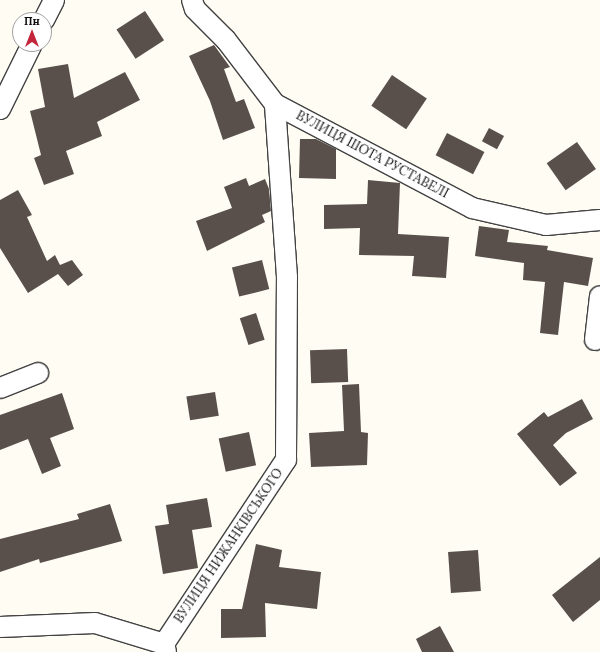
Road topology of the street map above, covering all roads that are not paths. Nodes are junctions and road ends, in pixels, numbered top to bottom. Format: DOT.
graph roads {
  1 [pos="54,0"];
  2 [pos="192,0"];
  3 [pos="48,12"];
  4 [pos="28,52"];
  5 [pos="275,104"];
  6 [pos="0,109"];
  7 [pos="600,220"];
  8 [pos="600,296"];
  9 [pos="595,340"];
  10 [pos="38,373"];
  11 [pos="0,388"];
  12 [pos="0,627"];
  13 [pos="165,648"];
  1 -- 3 [label="street"];
  2 -- 5 [label="street, ВУЛИЦЯ ШОТА РУСТАВЕЛІ"];
  4 -- 6 [label="street"];
  5 -- 7 [label="street, ВУЛИЦЯ ШОТА РУСТАВЕЛІ"];
  5 -- 13 [label="street, ВУЛИЦЯ НИЖАНКІВСЬКОГО"];
  8 -- 9 [label="street"];
  10 -- 11 [label="street"];
  12 -- 13 [label="street, ВУЛИЦЯ НИЖАНКІВСЬКОГО"];
}
